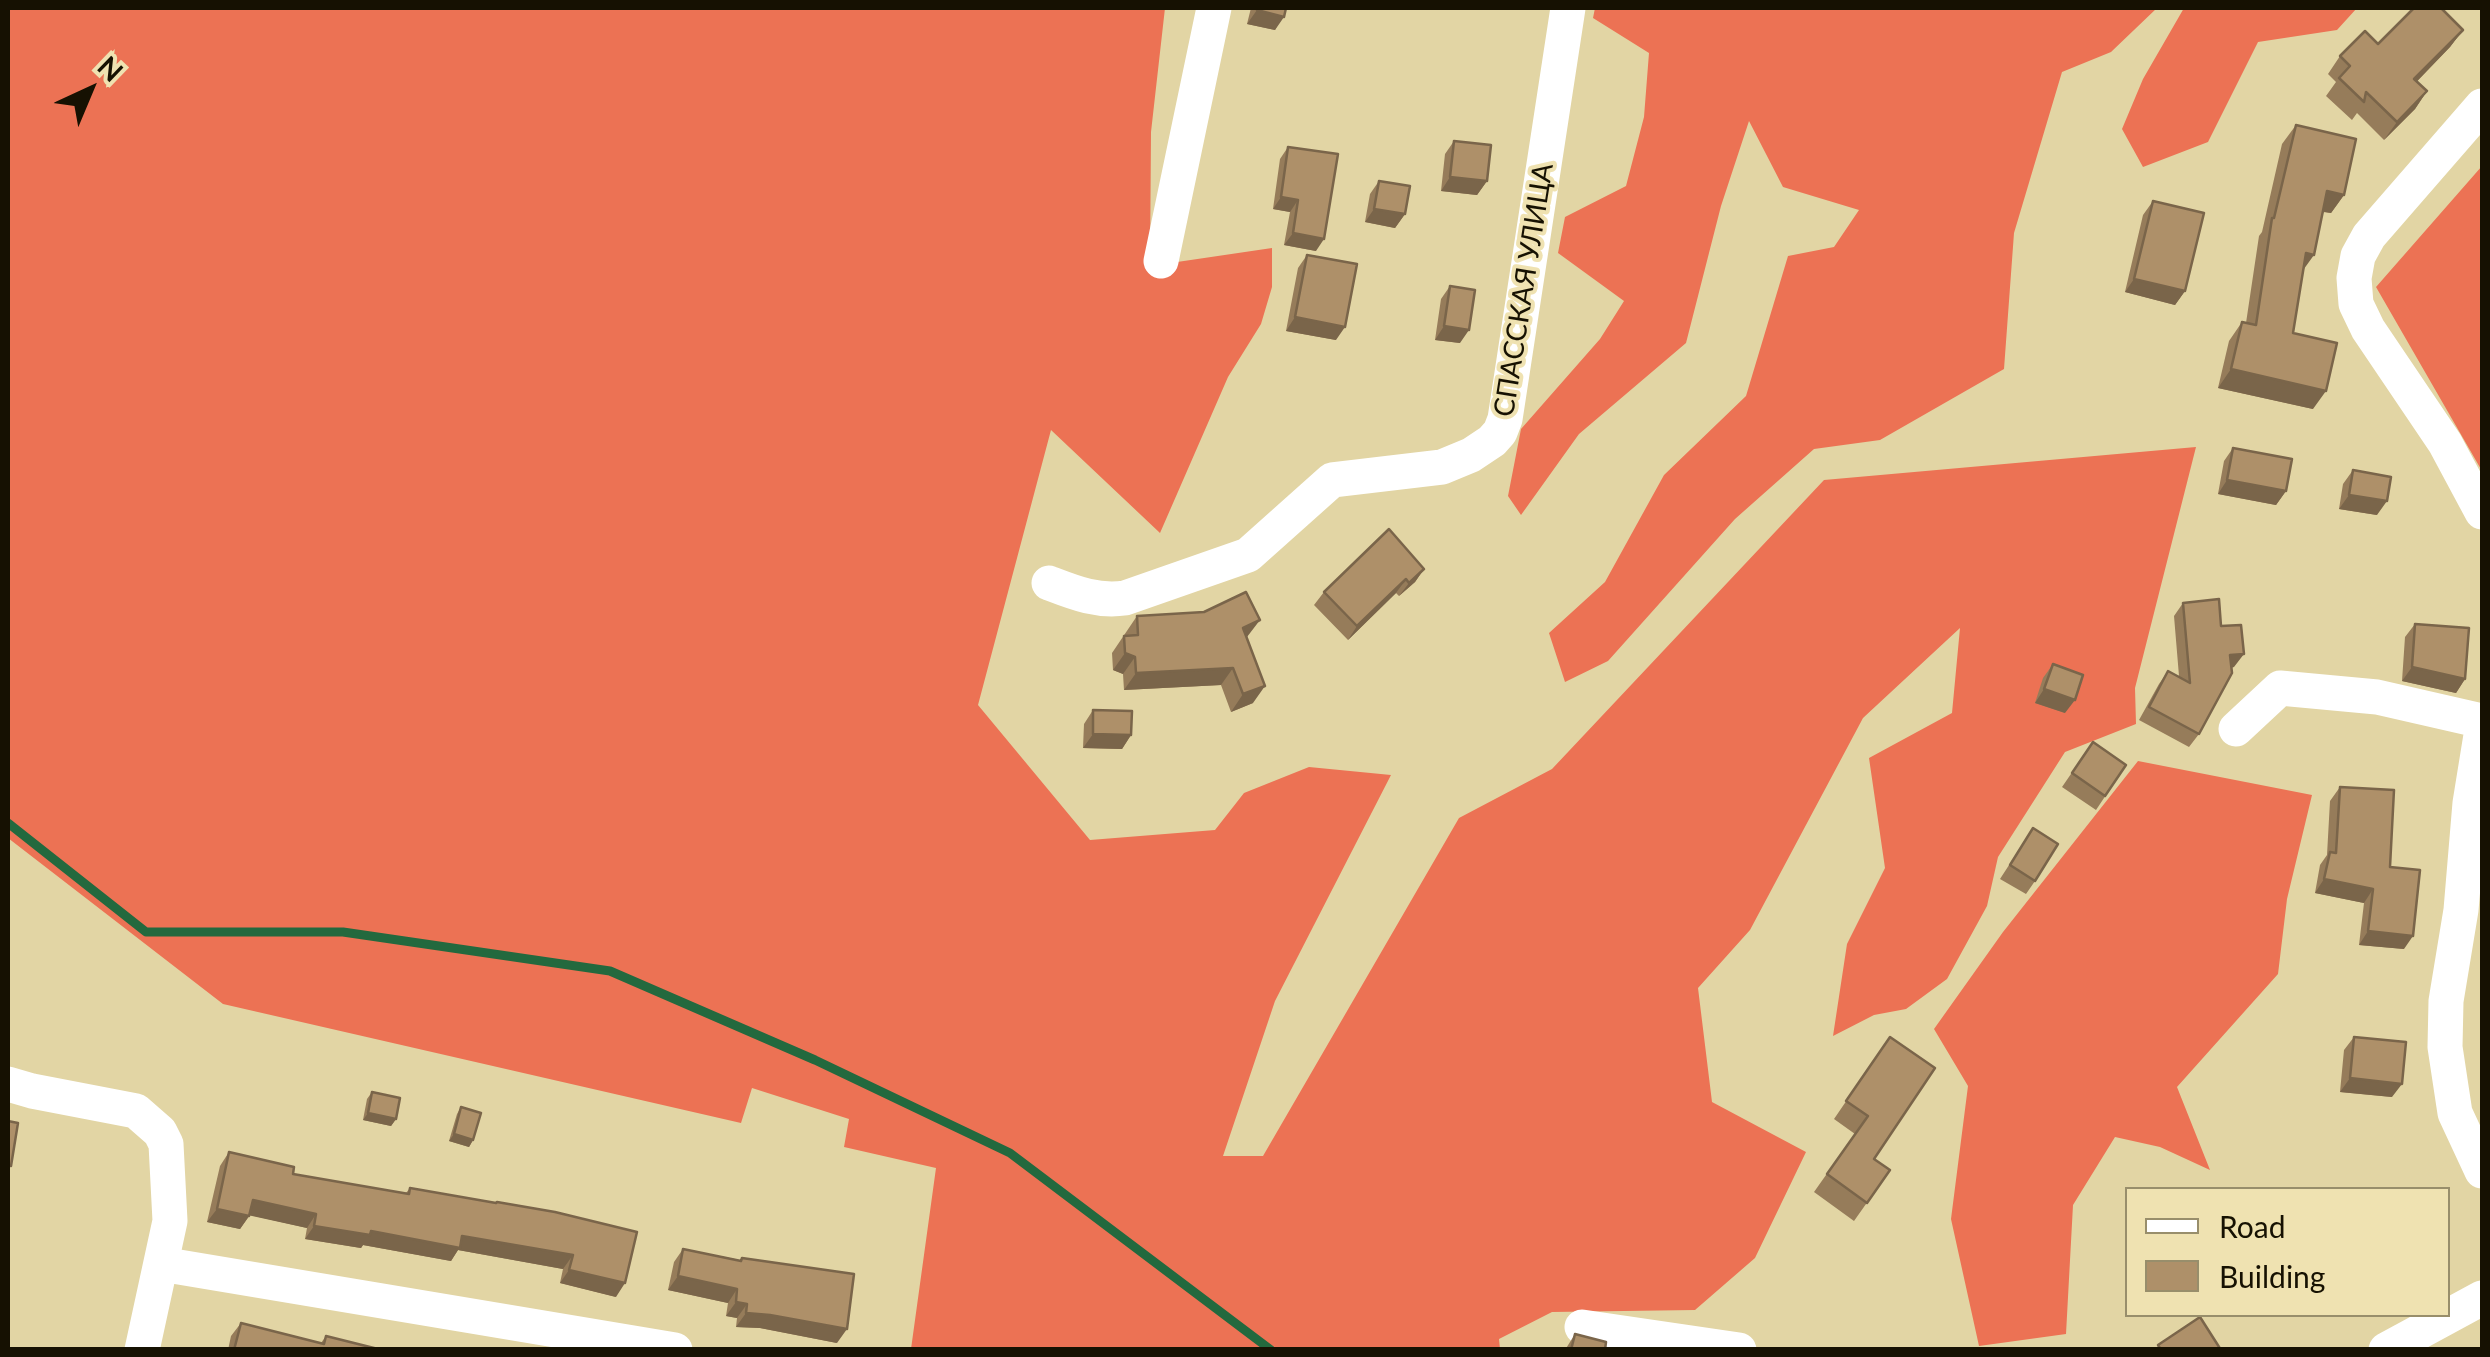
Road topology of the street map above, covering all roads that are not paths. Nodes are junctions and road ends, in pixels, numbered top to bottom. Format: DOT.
graph roads {
  1 [pos="1214,8"];
  2 [pos="1568,8"];
  3 [pos="2482,106"];
  4 [pos="1161,261"];
  5 [pos="2482,512"];
  6 [pos="1049,583"];
  7 [pos="2482,725"];
  8 [pos="2236,728"];
  9 [pos="8,1084"];
  10 [pos="2482,1171"];
  11 [pos="160,1264"];
  12 [pos="2482,1298"];
  13 [pos="2450,1315"];
  14 [pos="2447,1317"];
  15 [pos="1582,1327"];
  16 [pos="142,1350"];
  17 [pos="676,1350"];
  18 [pos="1739,1350"];
  19 [pos="2386,1350"];
  1 -- 4 [label="street"];
  2 -- 6 [label="street, СПАССКАЯ УЛИЦА"];
  3 -- 5 [label="street"];
  7 -- 8 [label="street"];
  7 -- 10 [label="street"];
  9 -- 11 [label="street"];
  11 -- 16 [label="street"];
  11 -- 17 [label="street"];
  12 -- 13 [label="street"];
  14 -- 19 [label="street"];
  15 -- 18 [label="street"];
}
